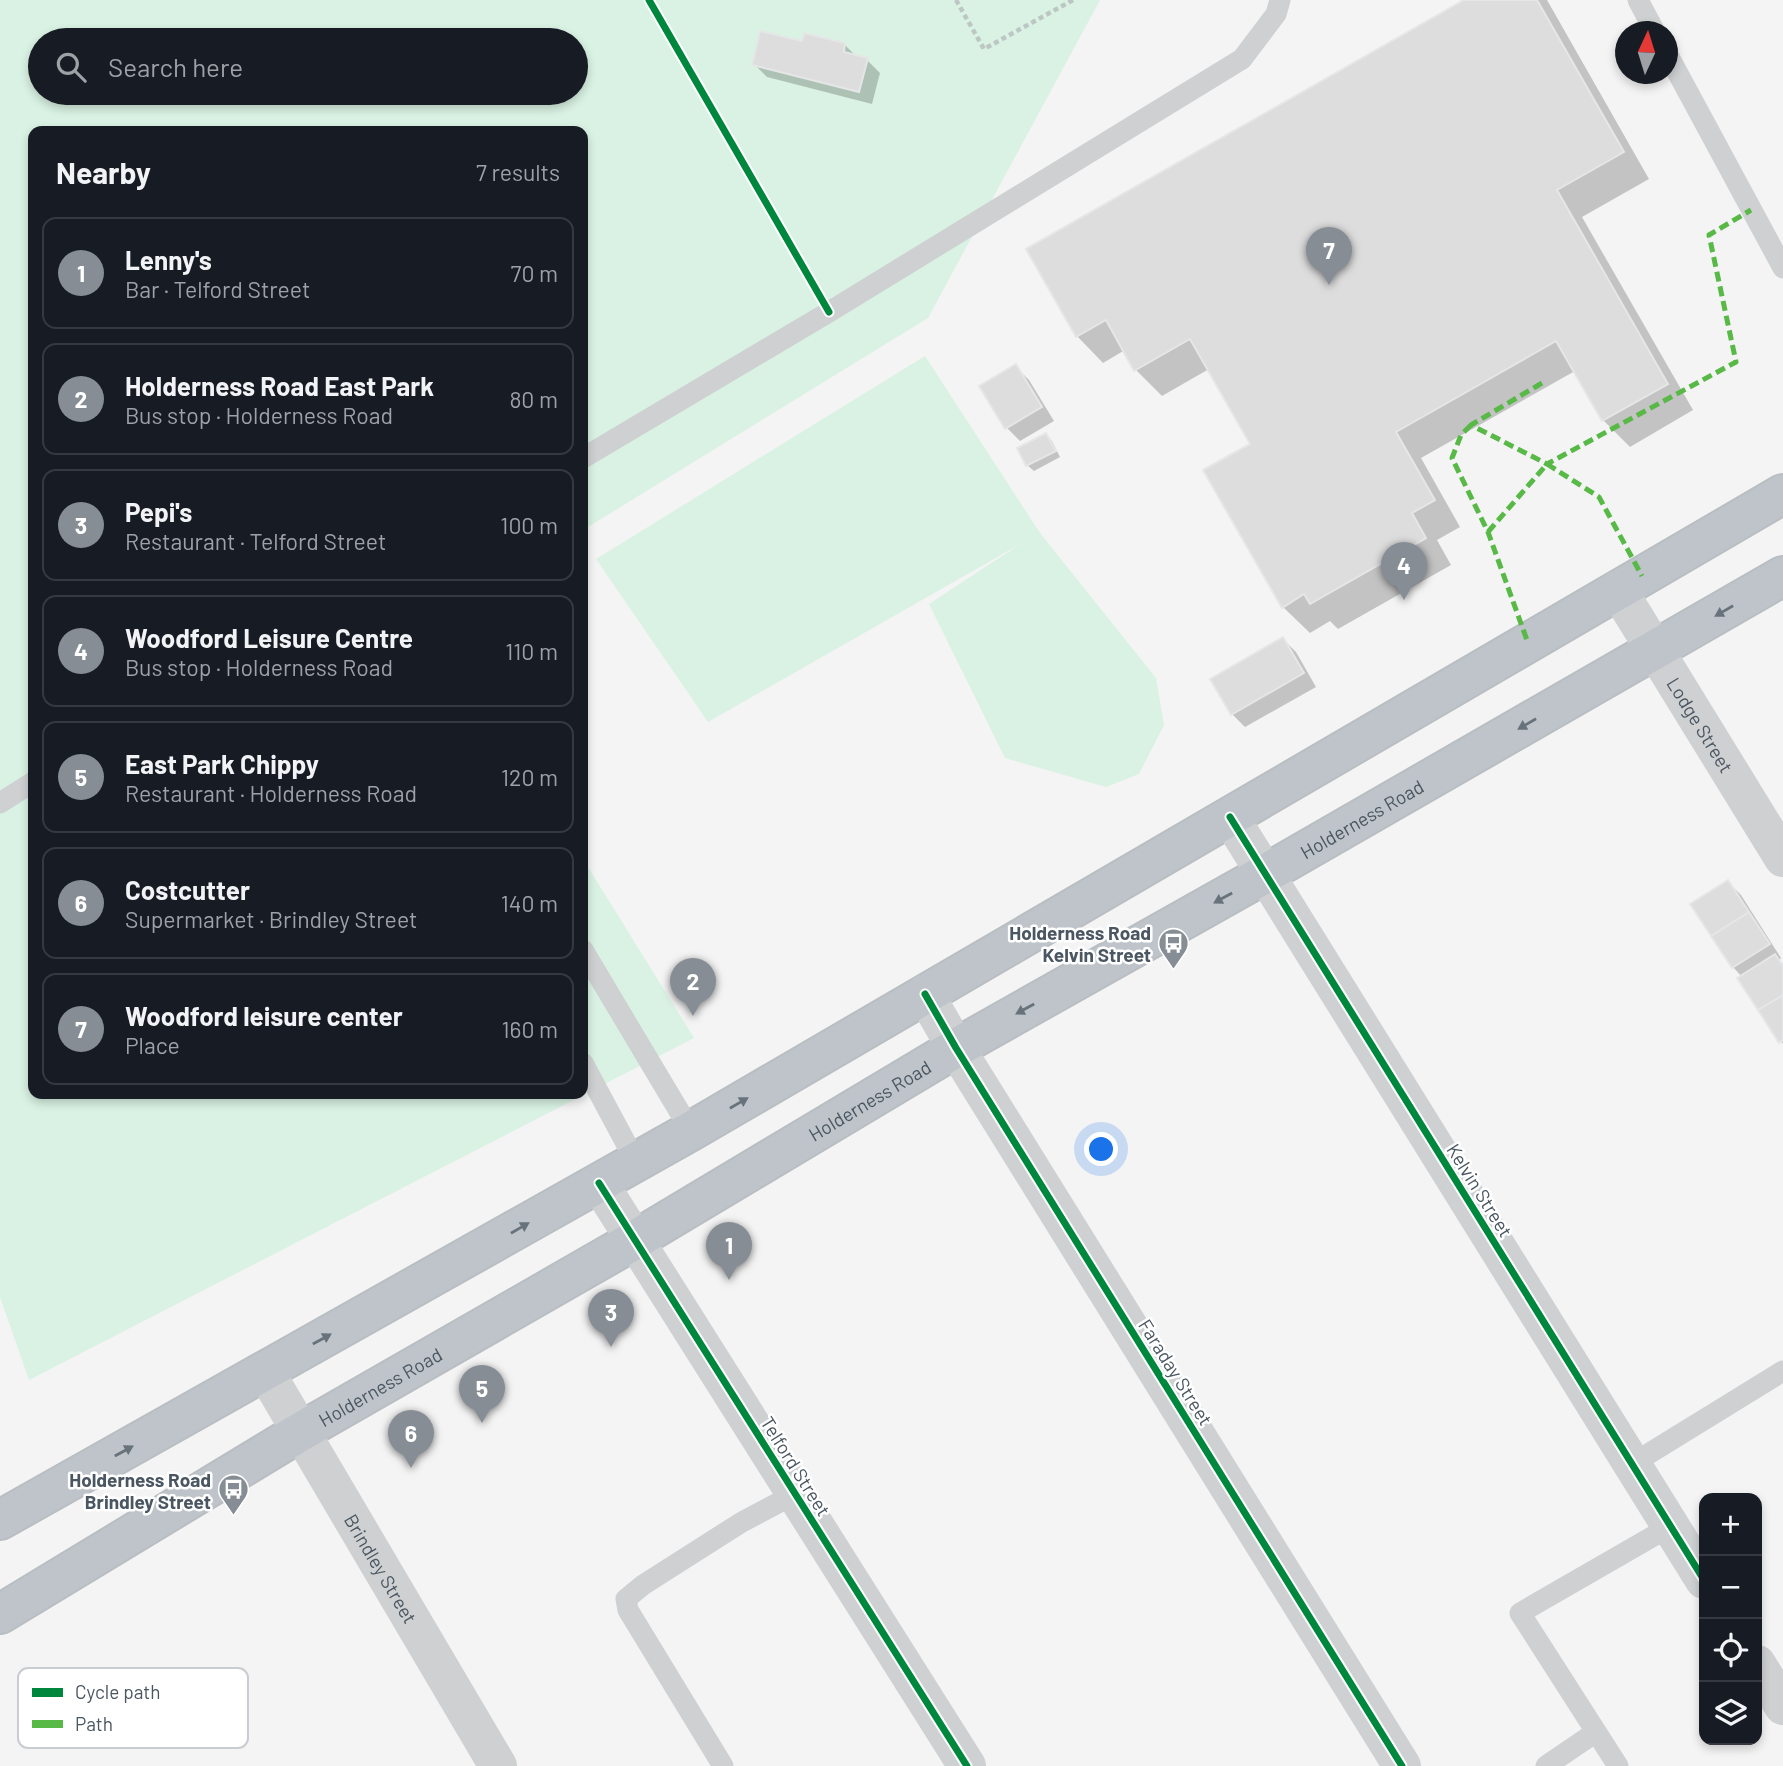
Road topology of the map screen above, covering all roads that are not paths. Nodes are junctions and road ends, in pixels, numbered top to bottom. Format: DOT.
graph roads {
  1 [pos="1280,0"];
  2 [pos="1638,0"];
  3 [pos="1649,21"];
  4 [pos="1678,74"];
  5 [pos="1783,268"];
  6 [pos="588,455"];
  7 [pos="1783,494"];
  8 [pos="1783,576"];
  9 [pos="1619,590"];
  10 [pos="1655,650"];
  11 [pos="28,785"];
  12 [pos="0,803"];
  13 [pos="1230,817"];
  14 [pos="1783,858"];
  15 [pos="1265,874"];
  16 [pos="588,958"];
  17 [pos="925,994"];
  18 [pos="956,1048"];
  19 [pos="588,1072"];
  20 [pos="691,1131"];
  21 [pos="636,1162"];
  22 [pos="599,1183"];
  23 [pos="635,1240"];
  24 [pos="265,1371"];
  25 [pos="1783,1371"];
  26 [pos="302,1431"];
  27 [pos="1632,1464"];
  28 [pos="795,1494"];
  29 [pos="0,1520"];
  30 [pos="1671,1526"];
  31 [pos="1699,1572"];
  32 [pos="0,1614"];
  33 [pos="1762,1672"];
  34 [pos="1783,1706"];
  35 [pos="1596,1732"];
  36 [pos="498,1766"];
  37 [pos="723,1766"];
  38 [pos="967,1766"];
  39 [pos="1402,1766"];
  40 [pos="1546,1766"];
  41 [pos="1618,1766"];
  1 -- 6 [label="lane"];
  2 -- 3 [label="lane"];
  4 -- 5 [label="lane"];
  7 -- 9 [label="highway"];
  8 -- 10 [label="highway, Holderness Road, one-way"];
  9 -- 10 [label="street, Lodge Street"];
  9 -- 13 [label="highway"];
  10 -- 14 [label="street, Lodge Street"];
  10 -- 15 [label="highway, Holderness Road, one-way"];
  11 -- 12 [label="lane"];
  13 -- 15 [label="street, Kelvin Street"];
  13 -- 17 [label="highway"];
  15 -- 18 [label="highway, Holderness Road, one-way"];
  15 -- 27 [label="street, Kelvin Street"];
  16 -- 20 [label="lane"];
  17 -- 18 [label="street, Faraday Street"];
  20 -- 17 [label="highway, one-way"];
  18 -- 23 [label="highway, Holderness Road"];
  18 -- 39 [label="street, Faraday Street"];
  19 -- 21 [label="lane"];
  20 -- 21 [label="highway"];
  21 -- 22 [label="highway"];
  22 -- 23 [label="street, Telford Street"];
  24 -- 22 [label="highway, one-way"];
  23 -- 26 [label="highway, Holderness Road"];
  23 -- 28 [label="street, Telford Street"];
  24 -- 26 [label="street, Brindley Street"];
  29 -- 24 [label="highway, one-way"];
  25 -- 27 [label="lane"];
  26 -- 32 [label="highway, Holderness Road"];
  26 -- 36 [label="street, Brindley Street"];
  27 -- 30 [label="street, Kelvin Street"];
  28 -- 37 [label="lane"];
  28 -- 38 [label="street, Telford Street"];
  30 -- 31 [label="street, Kelvin Street"];
  30 -- 35 [label="lane"];
  33 -- 34 [label="street"];
  35 -- 40 [label="lane"];
  35 -- 41 [label="lane"];
}
